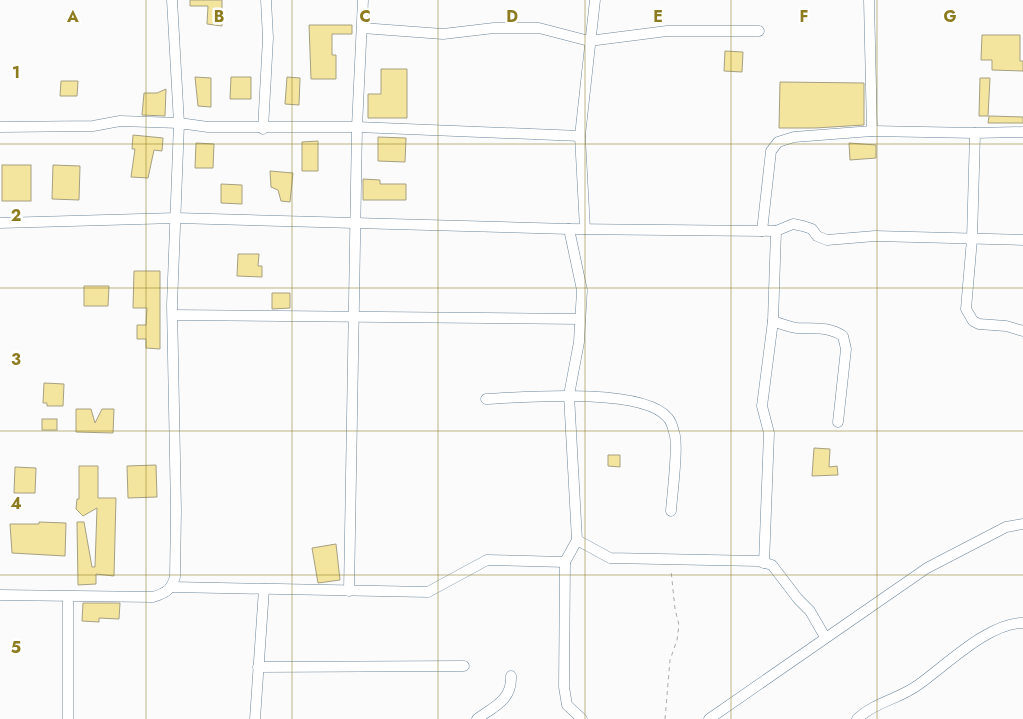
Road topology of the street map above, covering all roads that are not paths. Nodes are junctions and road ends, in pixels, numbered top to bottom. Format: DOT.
graph roads {
  1 [pos="172,0"];
  2 [pos="266,0"];
  3 [pos="363,0"];
  4 [pos="595,0"];
  5 [pos="869,0"];
  6 [pos="362,28"];
  7 [pos="759,31"];
  8 [pos="589,40"];
  9 [pos="179,123"];
  10 [pos="0,126"];
  11 [pos="357,128"];
  12 [pos="263,129"];
  13 [pos="872,131"];
  14 [pos="1023,132"];
  15 [pos="975,133"];
  16 [pos="580,136"];
  17 [pos="176,218"];
  18 [pos="0,223"];
  19 [pos="355,224"];
  20 [pos="569,229"];
  21 [pos="585,229"];
  22 [pos="762,231"];
  23 [pos="776,231"];
  24 [pos="972,239"];
  25 [pos="1023,240"];
  26 [pos="173,315"];
  27 [pos="353,318"];
  28 [pos="580,319"];
  29 [pos="773,321"];
  30 [pos="1023,331"];
  31 [pos="569,395"];
  32 [pos="486,399"];
  33 [pos="838,422"];
  34 [pos="671,511"];
  35 [pos="1023,524"];
  36 [pos="577,540"];
  37 [pos="565,562"];
  38 [pos="764,562"];
  39 [pos="172,587"];
  40 [pos="264,589"];
  41 [pos="349,591"];
  42 [pos="0,595"];
  43 [pos="68,597"];
  44 [pos="1023,623"];
  45 [pos="826,637"];
  46 [pos="464,666"];
  47 [pos="258,667"];
  48 [pos="511,676"];
  49 [pos="68,719"];
  50 [pos="254,719"];
  51 [pos="477,719"];
  52 [pos="582,719"];
  53 [pos="709,719"];
  54 [pos="858,719"];
  1 -- 9 [label="street"];
  2 -- 12 [label="street"];
  3 -- 6 [label="street"];
  4 -- 8 [label="street"];
  5 -- 13 [label="street"];
  6 -- 8 [label="street"];
  6 -- 11 [label="street"];
  7 -- 8 [label="street"];
  8 -- 16 [label="street"];
  9 -- 10 [label="street"];
  9 -- 12 [label="street"];
  9 -- 17 [label="street"];
  11 -- 12 [label="street"];
  11 -- 16 [label="street"];
  11 -- 19 [label="street"];
  13 -- 15 [label="street"];
  13 -- 22 [label="street"];
  14 -- 15 [label="street"];
  15 -- 24 [label="street"];
  16 -- 21 [label="street"];
  17 -- 18 [label="street"];
  17 -- 19 [label="street"];
  17 -- 26 [label="street"];
  19 -- 20 [label="street"];
  19 -- 27 [label="street"];
  20 -- 21 [label="street"];
  20 -- 28 [label="street"];
  21 -- 22 [label="street"];
  22 -- 23 [label="street"];
  23 -- 24 [label="street"];
  23 -- 29 [label="street"];
  24 -- 25 [label="street"];
  24 -- 30 [label="street"];
  26 -- 27 [label="street"];
  26 -- 39 [label="street"];
  27 -- 28 [label="street"];
  27 -- 41 [label="street"];
  28 -- 31 [label="street"];
  29 -- 33 [label="street"];
  29 -- 38 [label="street"];
  31 -- 32 [label="street"];
  31 -- 34 [label="street"];
  31 -- 36 [label="street"];
  35 -- 45 [label="street"];
  36 -- 37 [label="street"];
  36 -- 38 [label="street"];
  37 -- 41 [label="street"];
  37 -- 52 [label="street"];
  38 -- 45 [label="street"];
  39 -- 40 [label="street"];
  39 -- 43 [label="street"];
  40 -- 41 [label="street"];
  40 -- 47 [label="street"];
  42 -- 43 [label="street"];
  43 -- 49 [label="street"];
  44 -- 54 [label="street"];
  45 -- 53 [label="street"];
  46 -- 47 [label="street"];
  47 -- 50 [label="street"];
  48 -- 51 [label="street"];
}
